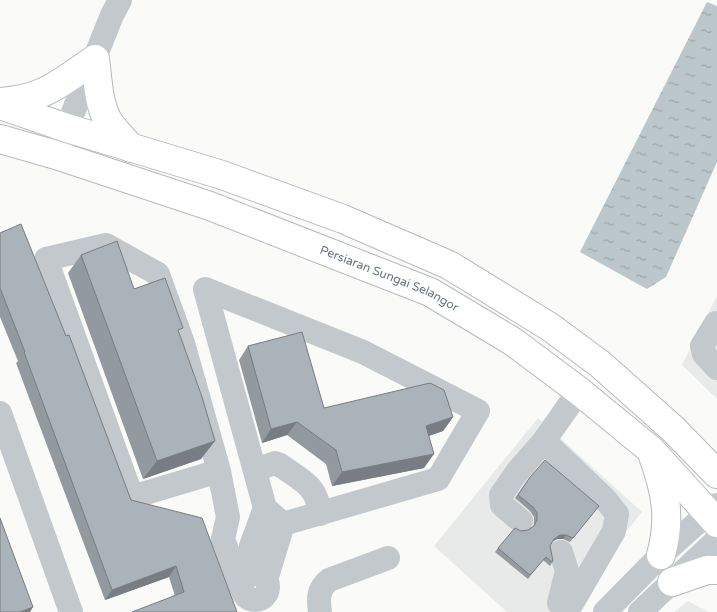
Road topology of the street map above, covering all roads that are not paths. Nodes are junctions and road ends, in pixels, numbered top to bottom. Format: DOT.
graph roads {
  1 [pos="120,0"];
  2 [pos="95,59"];
  3 [pos="0,103"];
  4 [pos="67,128"];
  5 [pos="0,139"];
  6 [pos="131,148"];
  7 [pos="56,155"];
  8 [pos="717,324"];
  9 [pos="717,368"];
  10 [pos="579,391"];
  11 [pos="0,413"];
  12 [pos="673,429"];
  13 [pos="544,441"];
  14 [pos="717,446"];
  15 [pos="651,450"];
  16 [pos="255,470"];
  17 [pos="220,471"];
  18 [pos="717,474"];
  19 [pos="265,508"];
  20 [pos="320,514"];
  21 [pos="714,514"];
  22 [pos="522,521"];
  23 [pos="283,524"];
  24 [pos="717,540"];
  25 [pos="561,552"];
  26 [pos="661,555"];
  27 [pos="388,558"];
  28 [pos="717,570"];
  29 [pos="672,582"];
  30 [pos="257,591"];
  31 [pos="71,612"];
  32 [pos="320,612"];
  33 [pos="566,612"];
  34 [pos="604,612"];
  35 [pos="640,612"];
  1 -- 2 [label="street"];
  2 -- 3 [label="main road"];
  2 -- 4 [label="street"];
  2 -- 6 [label="main road"];
  3 -- 4 [label="main road"];
  4 -- 6 [label="main road"];
  4 -- 7 [label="street"];
  5 -- 7 [label="main road, Persiaran Sungai Selangor"];
  6 -- 12 [label="main road"];
  7 -- 10 [label="main road, Persiaran Sungai Selangor"];
  8 -- 9 [label="street"];
  10 -- 13 [label="street"];
  10 -- 15 [label="main road, Persiaran Sungai Selangor"];
  11 -- 31 [label="street"];
  12 -- 14 [label="main road"];
  12 -- 18 [label="main road"];
  13 -- 22 [label="street"];
  13 -- 33 [label="street"];
  15 -- 21 [label="main road, Persiaran Sungai Selangor"];
  15 -- 26 [label="main road"];
  16 -- 19 [label="street"];
  16 -- 20 [label="street"];
  16 -- 20 [label="street"];
  17 -- 17 [label="street"];
  17 -- 30 [label="street"];
  19 -- 23 [label="street"];
  19 -- 30 [label="street"];
  20 -- 23 [label="street"];
  21 -- 26 [label="street"];
  23 -- 30 [label="street"];
  24 -- 29 [label="street"];
  25 -- 33 [label="street"];
  26 -- 34 [label="street"];
  27 -- 32 [label="street"];
  28 -- 29 [label="main road"];
  29 -- 35 [label="street"];
}
